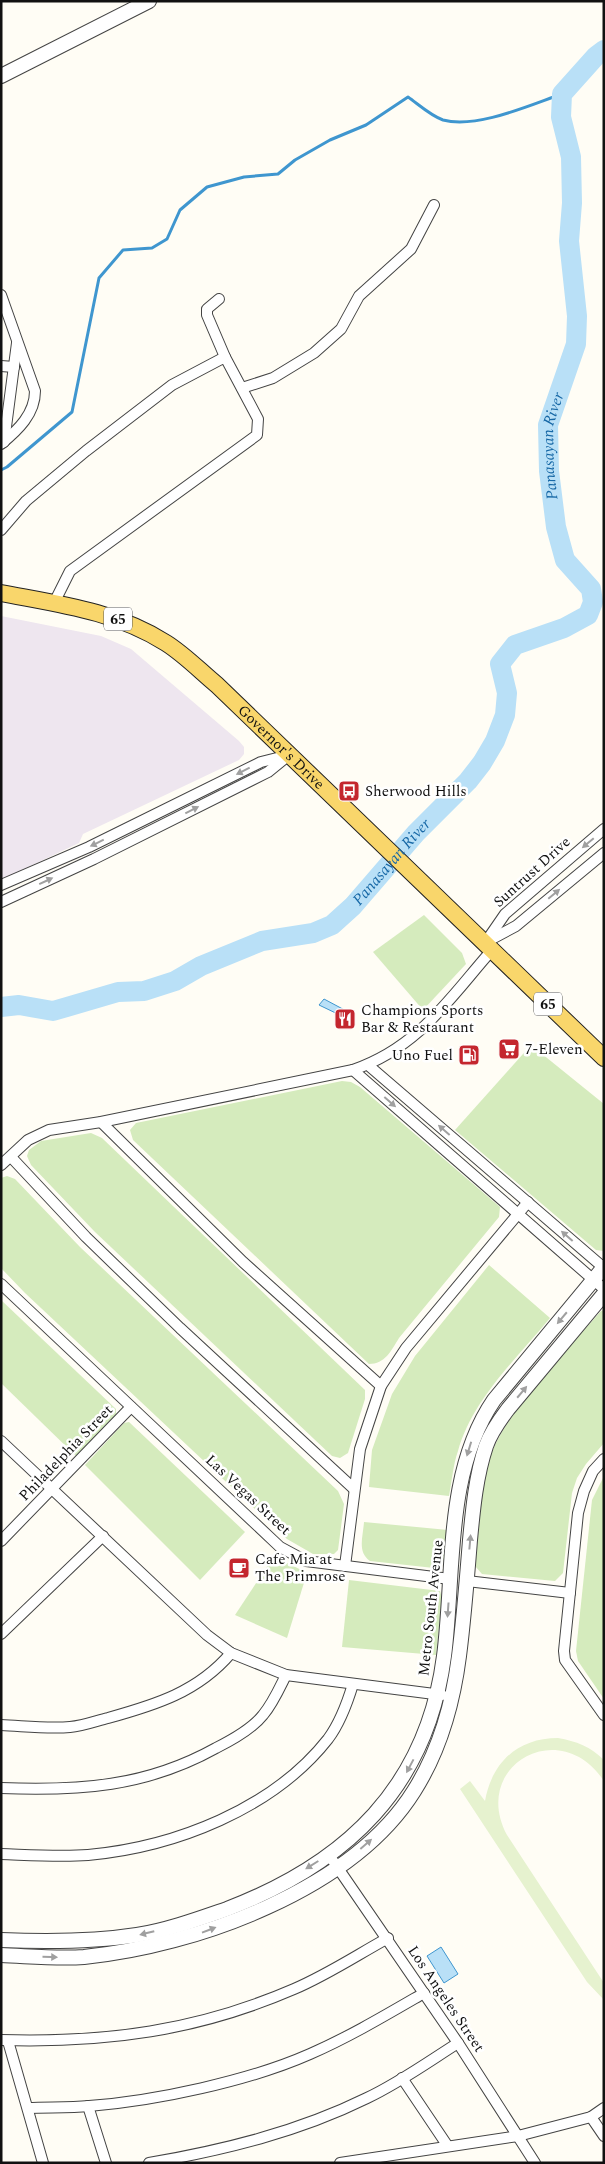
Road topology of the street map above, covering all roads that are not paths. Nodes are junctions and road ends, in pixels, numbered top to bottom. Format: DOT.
graph roads {
  1 [pos="149,1"];
  2 [pos="1,76"];
  3 [pos="434,205"];
  4 [pos="1,295"];
  5 [pos="219,299"];
  6 [pos="6,322"];
  7 [pos="17,340"];
  8 [pos="225,357"];
  9 [pos="1,366"];
  10 [pos="14,367"];
  11 [pos="242,388"];
  12 [pos="4,413"];
  13 [pos="2,443"];
  14 [pos="1,530"];
  15 [pos="1,593"];
  16 [pos="54,603"];
  17 [pos="288,755"];
  18 [pos="604,829"];
  19 [pos="604,853"];
  20 [pos="1,886"];
  21 [pos="1,902"];
  22 [pos="488,946"];
  23 [pos="604,1058"];
  24 [pos="368,1065"];
  25 [pos="353,1070"];
  26 [pos="100,1122"];
  27 [pos="11,1157"];
  28 [pos="1,1165"];
  29 [pos="528,1202"];
  30 [pos="518,1213"];
  31 [pos="604,1268"];
  32 [pos="1,1284"];
  33 [pos="598,1284"];
  34 [pos="604,1294"];
  35 [pos="381,1386"];
  36 [pos="131,1407"];
  37 [pos="3,1447"];
  38 [pos="604,1459"];
  39 [pos="354,1488"];
  40 [pos="54,1489"];
  41 [pos="103,1536"];
  42 [pos="1,1541"];
  43 [pos="345,1566"];
  44 [pos="450,1579"];
  45 [pos="467,1581"];
  46 [pos="570,1593"];
  47 [pos="1,1634"];
  48 [pos="231,1653"];
  49 [pos="286,1675"];
  50 [pos="353,1684"];
  51 [pos="437,1694"];
  52 [pos="453,1697"];
  53 [pos="604,1715"];
  54 [pos="1,1725"];
  55 [pos="1,1788"];
  56 [pos="1,1854"];
  57 [pos="329,1854"];
  58 [pos="338,1866"];
  59 [pos="388,1938"];
  60 [pos="1,1940"];
  61 [pos="1,1955"];
  62 [pos="424,1994"];
  63 [pos="4,2040"];
  64 [pos="458,2044"];
  65 [pos="402,2078"];
  66 [pos="88,2106"];
  67 [pos="28,2108"];
  68 [pos="604,2108"];
  69 [pos="591,2117"];
  70 [pos="518,2136"];
  71 [pos="604,2136"];
  72 [pos="447,2145"];
  73 [pos="43,2163"];
  74 [pos="106,2163"];
  75 [pos="149,2163"];
  76 [pos="340,2163"];
  77 [pos="535,2163"];
  1 -- 2 [label="street"];
  3 -- 11 [label="street"];
  4 -- 6 [label="street"];
  5 -- 8 [label="street"];
  6 -- 7 [label="street"];
  7 -- 10 [label="street"];
  7 -- 13 [label="street"];
  8 -- 11 [label="street"];
  8 -- 14 [label="street"];
  9 -- 10 [label="street"];
  10 -- 12 [label="street"];
  11 -- 16 [label="street"];
  12 -- 13 [label="street"];
  15 -- 16 [label="main road, Governor's Drive / 65"];
  16 -- 17 [label="main road, Governor's Drive / 65"];
  17 -- 20 [label="street, one-way"];
  21 -- 17 [label="street, one-way"];
  17 -- 22 [label="main road, Governor's Drive / 65"];
  18 -- 22 [label="street, Suntrust Drive, one-way"];
  22 -- 19 [label="street, Suntrust Drive, one-way"];
  22 -- 23 [label="main road, Governor's Drive / 65"];
  22 -- 24 [label="street"];
  24 -- 25 [label="street"];
  29 -- 24 [label="street, one-way"];
  25 -- 26 [label="street"];
  25 -- 30 [label="street, one-way"];
  26 -- 27 [label="street"];
  26 -- 35 [label="street"];
  27 -- 28 [label="street"];
  27 -- 39 [label="street"];
  29 -- 30 [label="street"];
  31 -- 29 [label="street, one-way"];
  30 -- 33 [label="street"];
  30 -- 35 [label="street"];
  31 -- 33 [label="street, Metro South Avenue"];
  32 -- 36 [label="street, Las Vegas Street"];
  33 -- 44 [label="street, Metro South Avenue, one-way"];
  45 -- 34 [label="street, one-way"];
  35 -- 39 [label="street"];
  36 -- 40 [label="street, Philadelphia Street"];
  36 -- 43 [label="street, Las Vegas Street"];
  37 -- 40 [label="street"];
  38 -- 46 [label="street"];
  39 -- 43 [label="street"];
  40 -- 41 [label="street"];
  40 -- 42 [label="street, Philadelphia Street"];
  41 -- 47 [label="street"];
  41 -- 48 [label="street"];
  43 -- 44 [label="street, Las Vegas Street"];
  44 -- 45 [label="street, Las Vegas Street"];
  44 -- 51 [label="street, Metro South Avenue, one-way"];
  45 -- 46 [label="street, Las Vegas Street"];
  45 -- 52 [label="street"];
  46 -- 53 [label="street"];
  48 -- 49 [label="street"];
  48 -- 54 [label="street"];
  49 -- 50 [label="street"];
  49 -- 55 [label="street"];
  50 -- 51 [label="street"];
  50 -- 56 [label="street"];
  51 -- 52 [label="street"];
  51 -- 57 [label="street, Metro South Avenue, one-way"];
  58 -- 52 [label="street, one-way"];
  57 -- 58 [label="street, Los Angeles Street"];
  57 -- 60 [label="street, Metro South Avenue, one-way"];
  58 -- 59 [label="street, Los Angeles Street"];
  61 -- 58 [label="street, one-way"];
  59 -- 62 [label="street, Los Angeles Street"];
  59 -- 63 [label="street"];
  62 -- 64 [label="street, Los Angeles Street"];
  62 -- 66 [label="street"];
  63 -- 67 [label="street"];
  64 -- 65 [label="street"];
  64 -- 70 [label="street, Los Angeles Street"];
  65 -- 72 [label="street"];
  65 -- 75 [label="street"];
  66 -- 67 [label="street"];
  66 -- 74 [label="street"];
  67 -- 73 [label="street"];
  68 -- 69 [label="street"];
  69 -- 70 [label="street"];
  69 -- 71 [label="street"];
  70 -- 72 [label="street"];
  70 -- 77 [label="street, Los Angeles Street"];
  72 -- 76 [label="street"];
}
